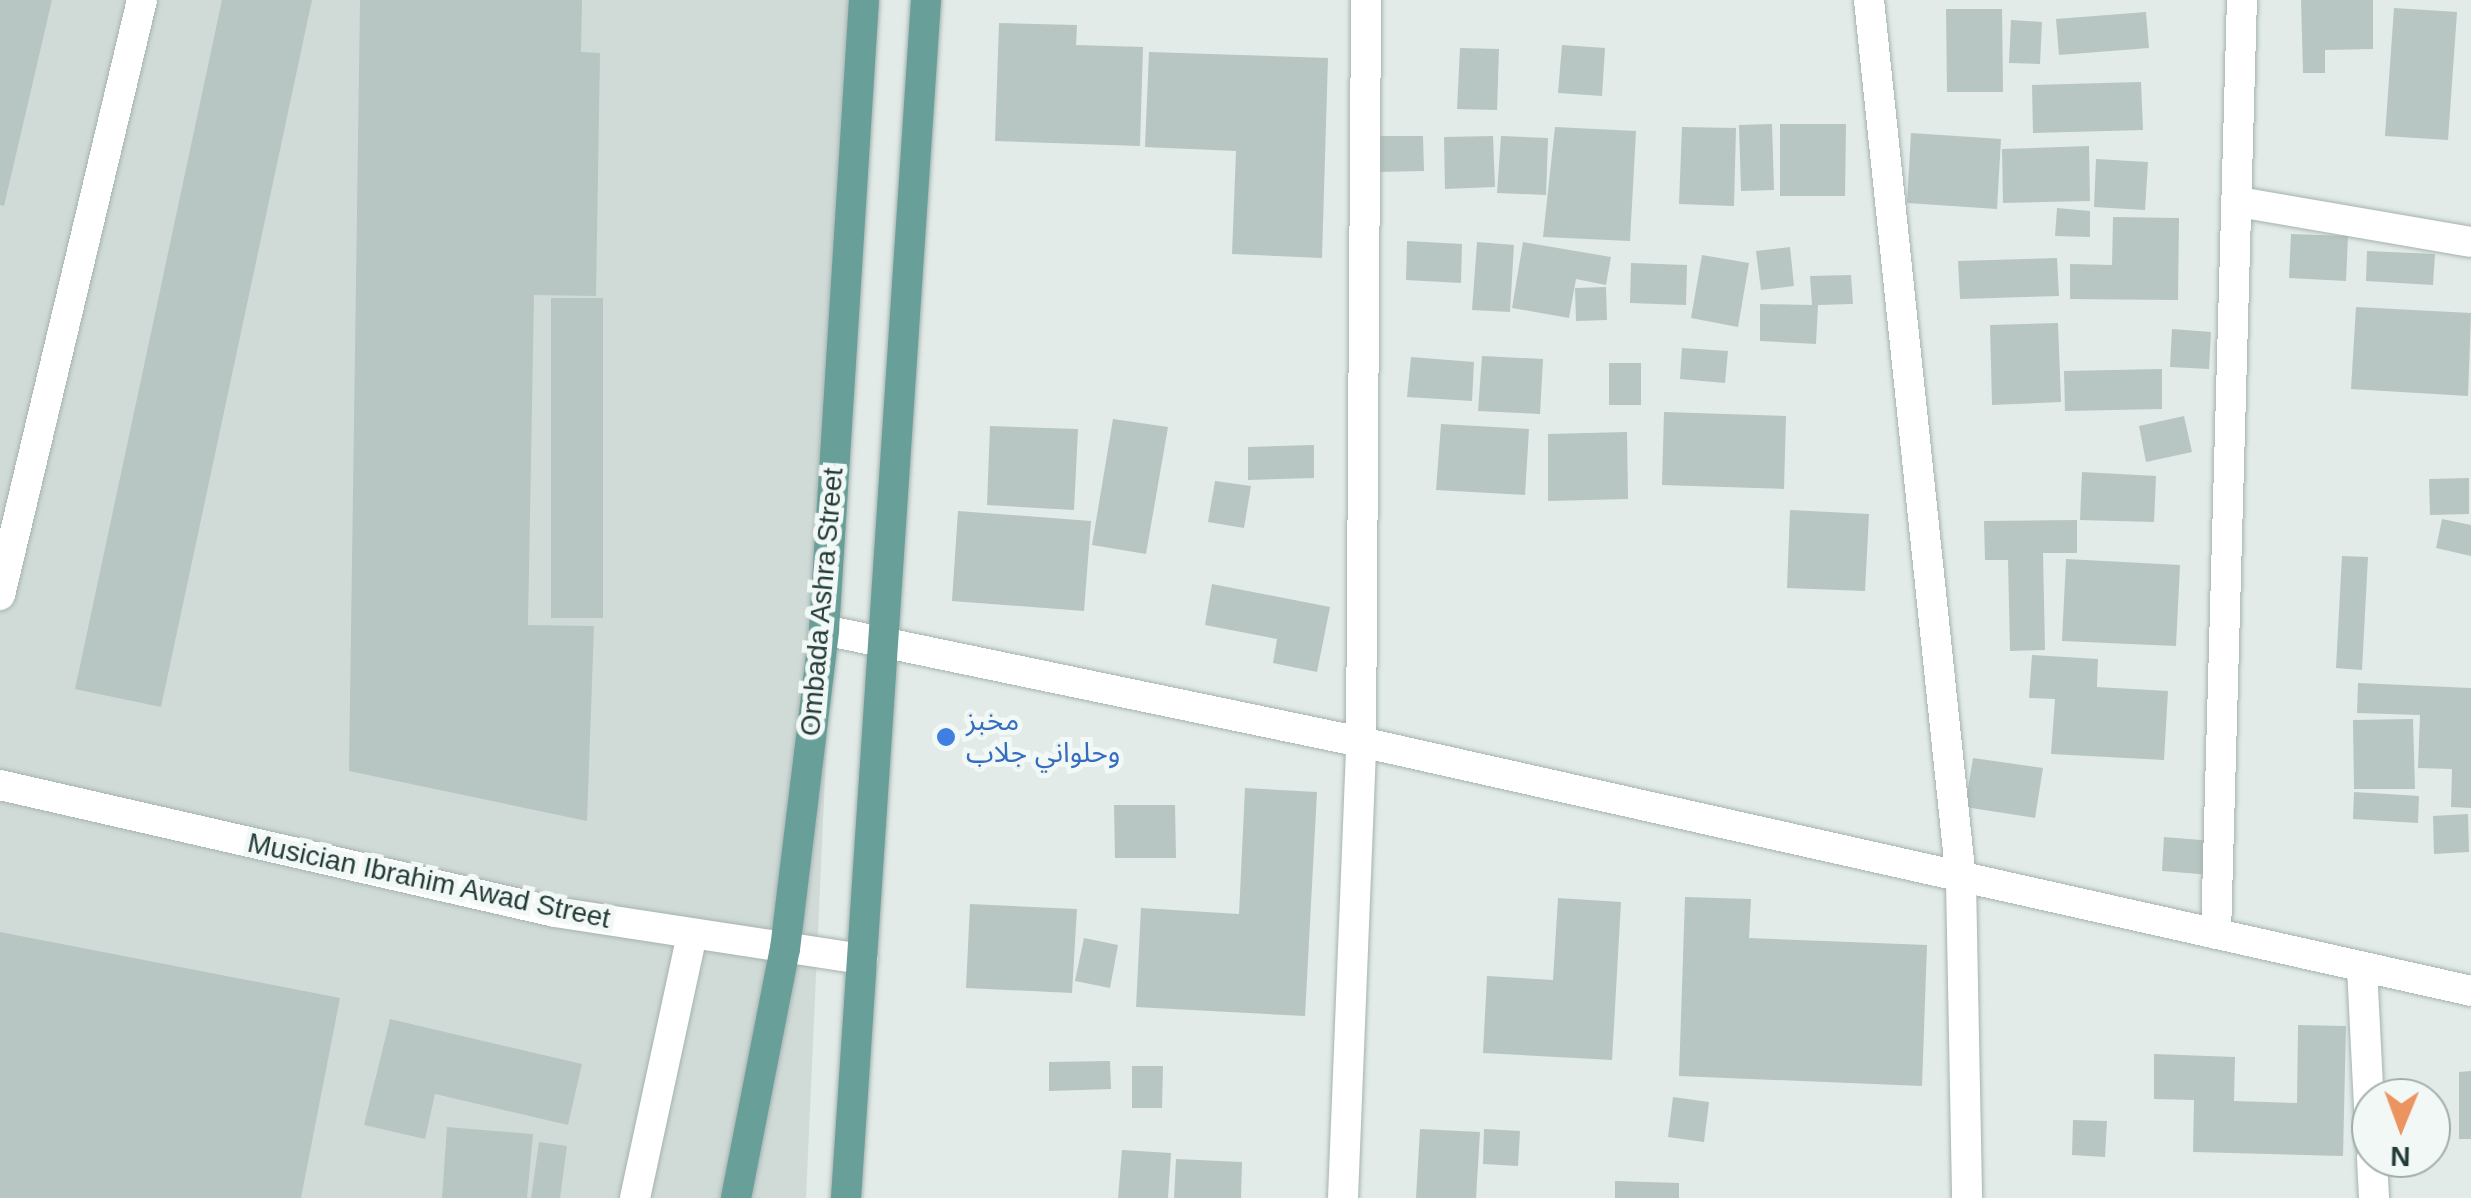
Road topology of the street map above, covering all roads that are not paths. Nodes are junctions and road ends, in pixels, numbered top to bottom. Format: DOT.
graph roads {
  1 [pos="142,0"];
  2 [pos="864,0"];
  3 [pos="926,0"];
  4 [pos="1366,0"];
  5 [pos="1869,0"];
  6 [pos="2242,0"];
  7 [pos="2240,202"];
  8 [pos="2471,242"];
  9 [pos="0,595"];
  10 [pos="824,630"];
  11 [pos="888,640"];
  12 [pos="1361,742"];
  13 [pos="0,785"];
  14 [pos="1962,880"];
  15 [pos="2216,934"];
  16 [pos="692,935"];
  17 [pos="786,949"];
  18 [pos="862,960"];
  19 [pos="2362,968"];
  20 [pos="2471,991"];
  21 [pos="2368,1078"];
  22 [pos="636,1198"];
  23 [pos="736,1198"];
  24 [pos="846,1198"];
  25 [pos="1343,1198"];
  26 [pos="1967,1198"];
  1 -- 9 [label="street"];
  2 -- 10 [label="main road, Ombada Ashra Street"];
  3 -- 11 [label="main road"];
  4 -- 12 [label="street"];
  5 -- 14 [label="street"];
  6 -- 7 [label="street"];
  7 -- 8 [label="street"];
  7 -- 15 [label="street"];
  10 -- 11 [label="street"];
  10 -- 17 [label="main road, Ombada Ashra Street"];
  11 -- 12 [label="street"];
  11 -- 18 [label="main road"];
  12 -- 14 [label="street"];
  12 -- 25 [label="street"];
  13 -- 16 [label="street, Musician Ibrahim Awad Street"];
  14 -- 15 [label="street"];
  14 -- 26 [label="street"];
  15 -- 19 [label="street"];
  16 -- 17 [label="street, Musician Ibrahim Awad Street"];
  16 -- 22 [label="street"];
  17 -- 18 [label="street, Musician Ibrahim Awad Street"];
  17 -- 23 [label="main road, Ombada Ashra Street"];
  18 -- 24 [label="main road"];
  19 -- 20 [label="street"];
  19 -- 21 [label="street"];
}
